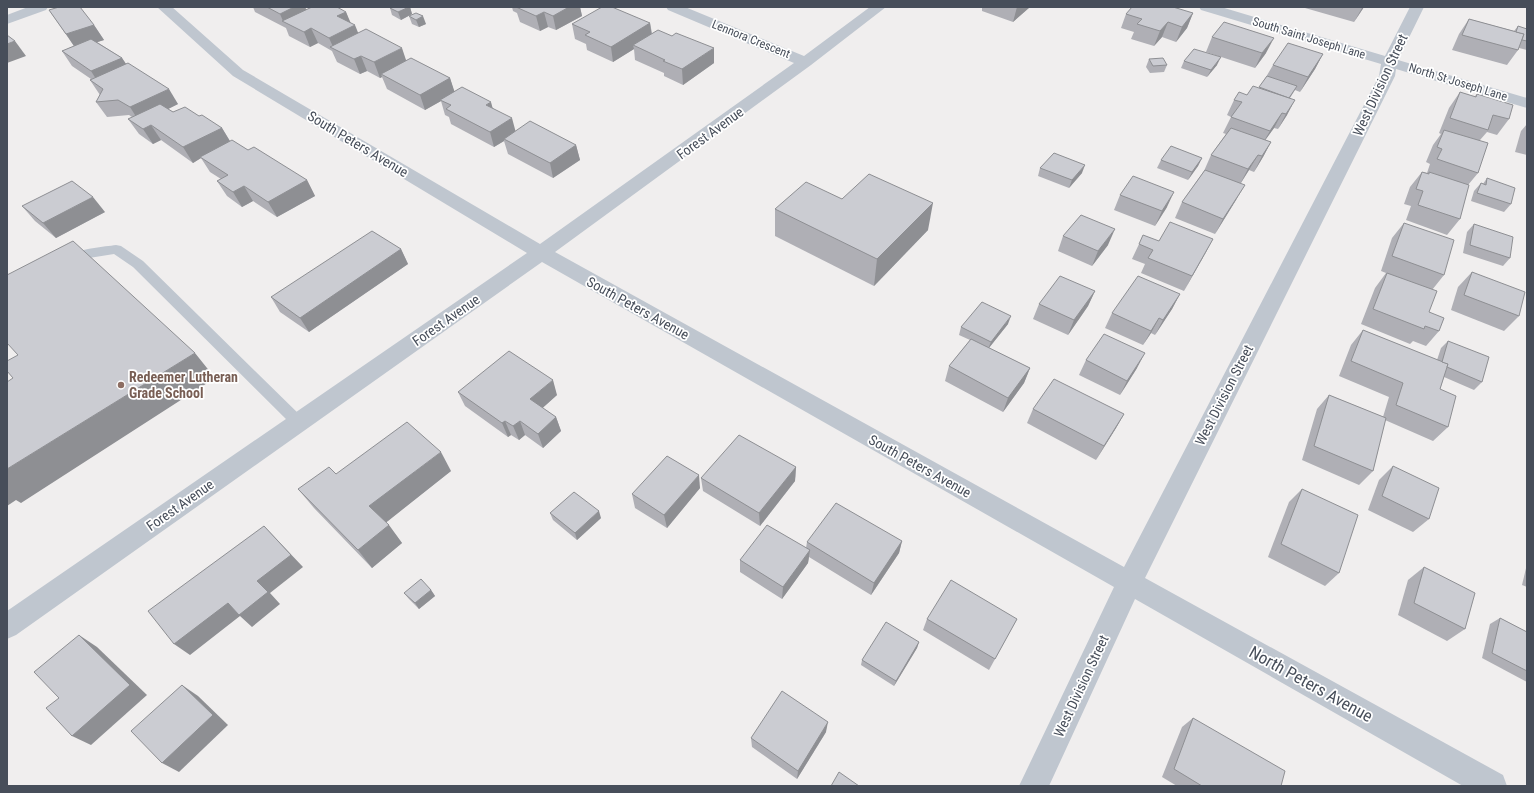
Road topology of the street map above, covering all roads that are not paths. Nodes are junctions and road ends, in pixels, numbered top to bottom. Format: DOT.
graph roads {
  1 [pos="41,7"];
  2 [pos="164,7"];
  3 [pos="673,7"];
  4 [pos="880,7"];
  5 [pos="1206,7"];
  6 [pos="1417,7"];
  7 [pos="7,20"];
  8 [pos="806,62"];
  9 [pos="1389,62"];
  10 [pos="1527,103"];
  11 [pos="541,253"];
  12 [pos="55,269"];
  13 [pos="298,422"];
  14 [pos="1129,583"];
  15 [pos="7,626"];
  16 [pos="1034,786"];
  17 [pos="1492,786"];
  1 -- 7 [label="street"];
  2 -- 11 [label="street, South Peters Avenue"];
  3 -- 8 [label="street, Lennora Crescent"];
  4 -- 8 [label="street, Forest Avenue"];
  5 -- 9 [label="street, South Saint Joseph Lane"];
  6 -- 9 [label="street, West Division Street"];
  8 -- 11 [label="street, Forest Avenue"];
  9 -- 10 [label="street, North St Joseph Lane"];
  9 -- 14 [label="street, West Division Street"];
  11 -- 13 [label="street, Forest Avenue"];
  11 -- 14 [label="street, South Peters Avenue"];
  12 -- 13 [label="lane"];
  13 -- 15 [label="street, Forest Avenue"];
  14 -- 16 [label="street, West Division Street"];
  14 -- 17 [label="street, North Peters Avenue"];
}
